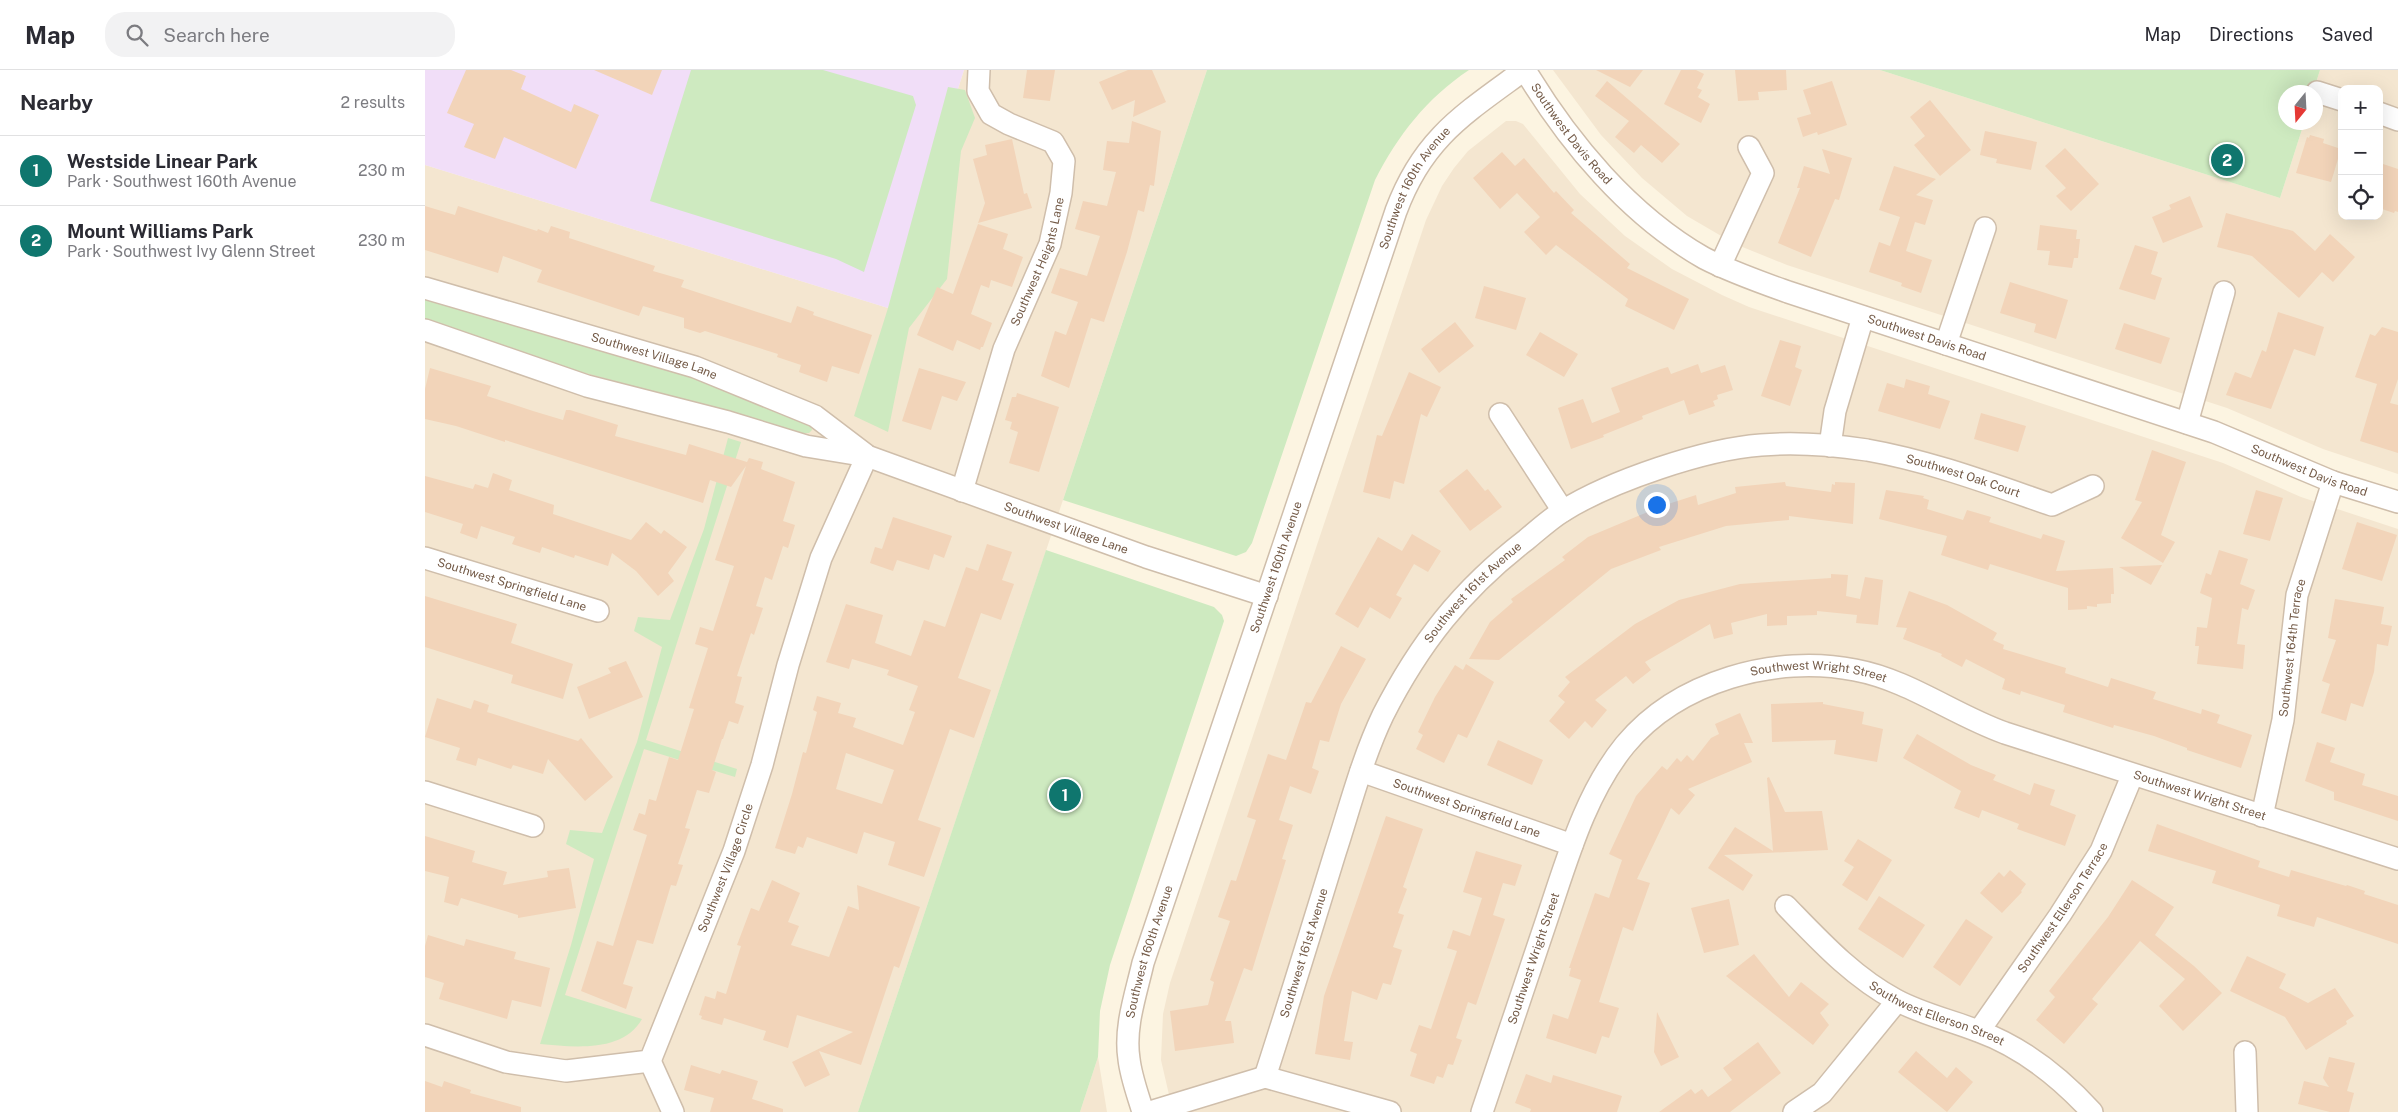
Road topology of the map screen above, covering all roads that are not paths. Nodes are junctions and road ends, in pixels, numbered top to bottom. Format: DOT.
graph roads {
  1 [pos="979,70"];
  2 [pos="1524,70"];
  3 [pos="2323,94"];
  4 [pos="2338,99"];
  5 [pos="2383,114"];
  6 [pos="2398,120"];
  7 [pos="1749,147"];
  8 [pos="1985,228"];
  9 [pos="1720,266"];
  10 [pos="425,288"];
  11 [pos="2224,292"];
  12 [pos="1863,317"];
  13 [pos="425,330"];
  14 [pos="1946,344"];
  15 [pos="1500,414"];
  16 [pos="2187,423"];
  17 [pos="1830,446"];
  18 [pos="867,456"];
  19 [pos="2333,482"];
  20 [pos="2093,486"];
  21 [pos="962,491"];
  22 [pos="2398,502"];
  23 [pos="1563,511"];
  24 [pos="425,558"];
  25 [pos="1267,596"];
  26 [pos="598,612"];
  27 [pos="1361,770"];
  28 [pos="2132,776"];
  29 [pos="425,792"];
  30 [pos="2262,816"];
  31 [pos="533,826"];
  32 [pos="1572,845"];
  33 [pos="2398,859"];
  34 [pos="1786,906"];
  35 [pos="1897,1001"];
  36 [pos="1979,1031"];
  37 [pos="425,1035"];
  38 [pos="2245,1052"];
  39 [pos="650,1061"];
  40 [pos="1265,1077"];
  41 [pos="673,1112"];
  42 [pos="1143,1112"];
  43 [pos="1150,1112"];
  44 [pos="1390,1112"];
  45 [pos="1482,1112"];
  46 [pos="1794,1112"];
  47 [pos="2091,1112"];
  48 [pos="2247,1112"];
  1 -- 21 [label="street, Southwest Heights Lane"];
  2 -- 9 [label="street, Southwest Davis Road"];
  2 -- 25 [label="street, Southwest 160th Avenue"];
  3 -- 4 [label="street"];
  5 -- 6 [label="street"];
  7 -- 9 [label="street"];
  8 -- 14 [label="street"];
  9 -- 12 [label="street, Southwest Davis Road"];
  10 -- 18 [label="street, Southwest Village Lane"];
  11 -- 16 [label="street"];
  12 -- 14 [label="street, Southwest Davis Road"];
  12 -- 17 [label="street"];
  13 -- 18 [label="street, Southwest Village Lane"];
  14 -- 16 [label="street, Southwest Davis Road"];
  15 -- 23 [label="street"];
  16 -- 19 [label="street, Southwest Davis Road"];
  17 -- 20 [label="street, Southwest Oak Court"];
  17 -- 23 [label="street, Southwest 161st Avenue"];
  18 -- 21 [label="street, Southwest Village Lane"];
  18 -- 39 [label="street, Southwest Village Circle"];
  19 -- 22 [label="street, Southwest Davis Road"];
  19 -- 30 [label="street, Southwest 164th Terrace"];
  21 -- 25 [label="street, Southwest Village Lane"];
  23 -- 27 [label="street, Southwest 161st Avenue"];
  24 -- 26 [label="street, Southwest Springfield Lane"];
  25 -- 42 [label="street, Southwest 160th Avenue"];
  27 -- 32 [label="street, Southwest Springfield Lane"];
  27 -- 40 [label="street, Southwest 161st Avenue"];
  28 -- 30 [label="street, Southwest Wright Street"];
  28 -- 32 [label="street, Southwest Wright Street"];
  28 -- 36 [label="street, Southwest Ellerson Terrace"];
  29 -- 31 [label="street"];
  30 -- 33 [label="street, Southwest Wright Street"];
  32 -- 45 [label="street, Southwest Wright Street"];
  34 -- 35 [label="street, Southwest Ellerson Street"];
  35 -- 36 [label="street, Southwest Ellerson Street"];
  35 -- 46 [label="street"];
  36 -- 47 [label="street, Southwest Ellerson Street"];
  37 -- 39 [label="street"];
  38 -- 48 [label="street"];
  39 -- 41 [label="street"];
  40 -- 43 [label="street"];
  40 -- 44 [label="street"];
}
